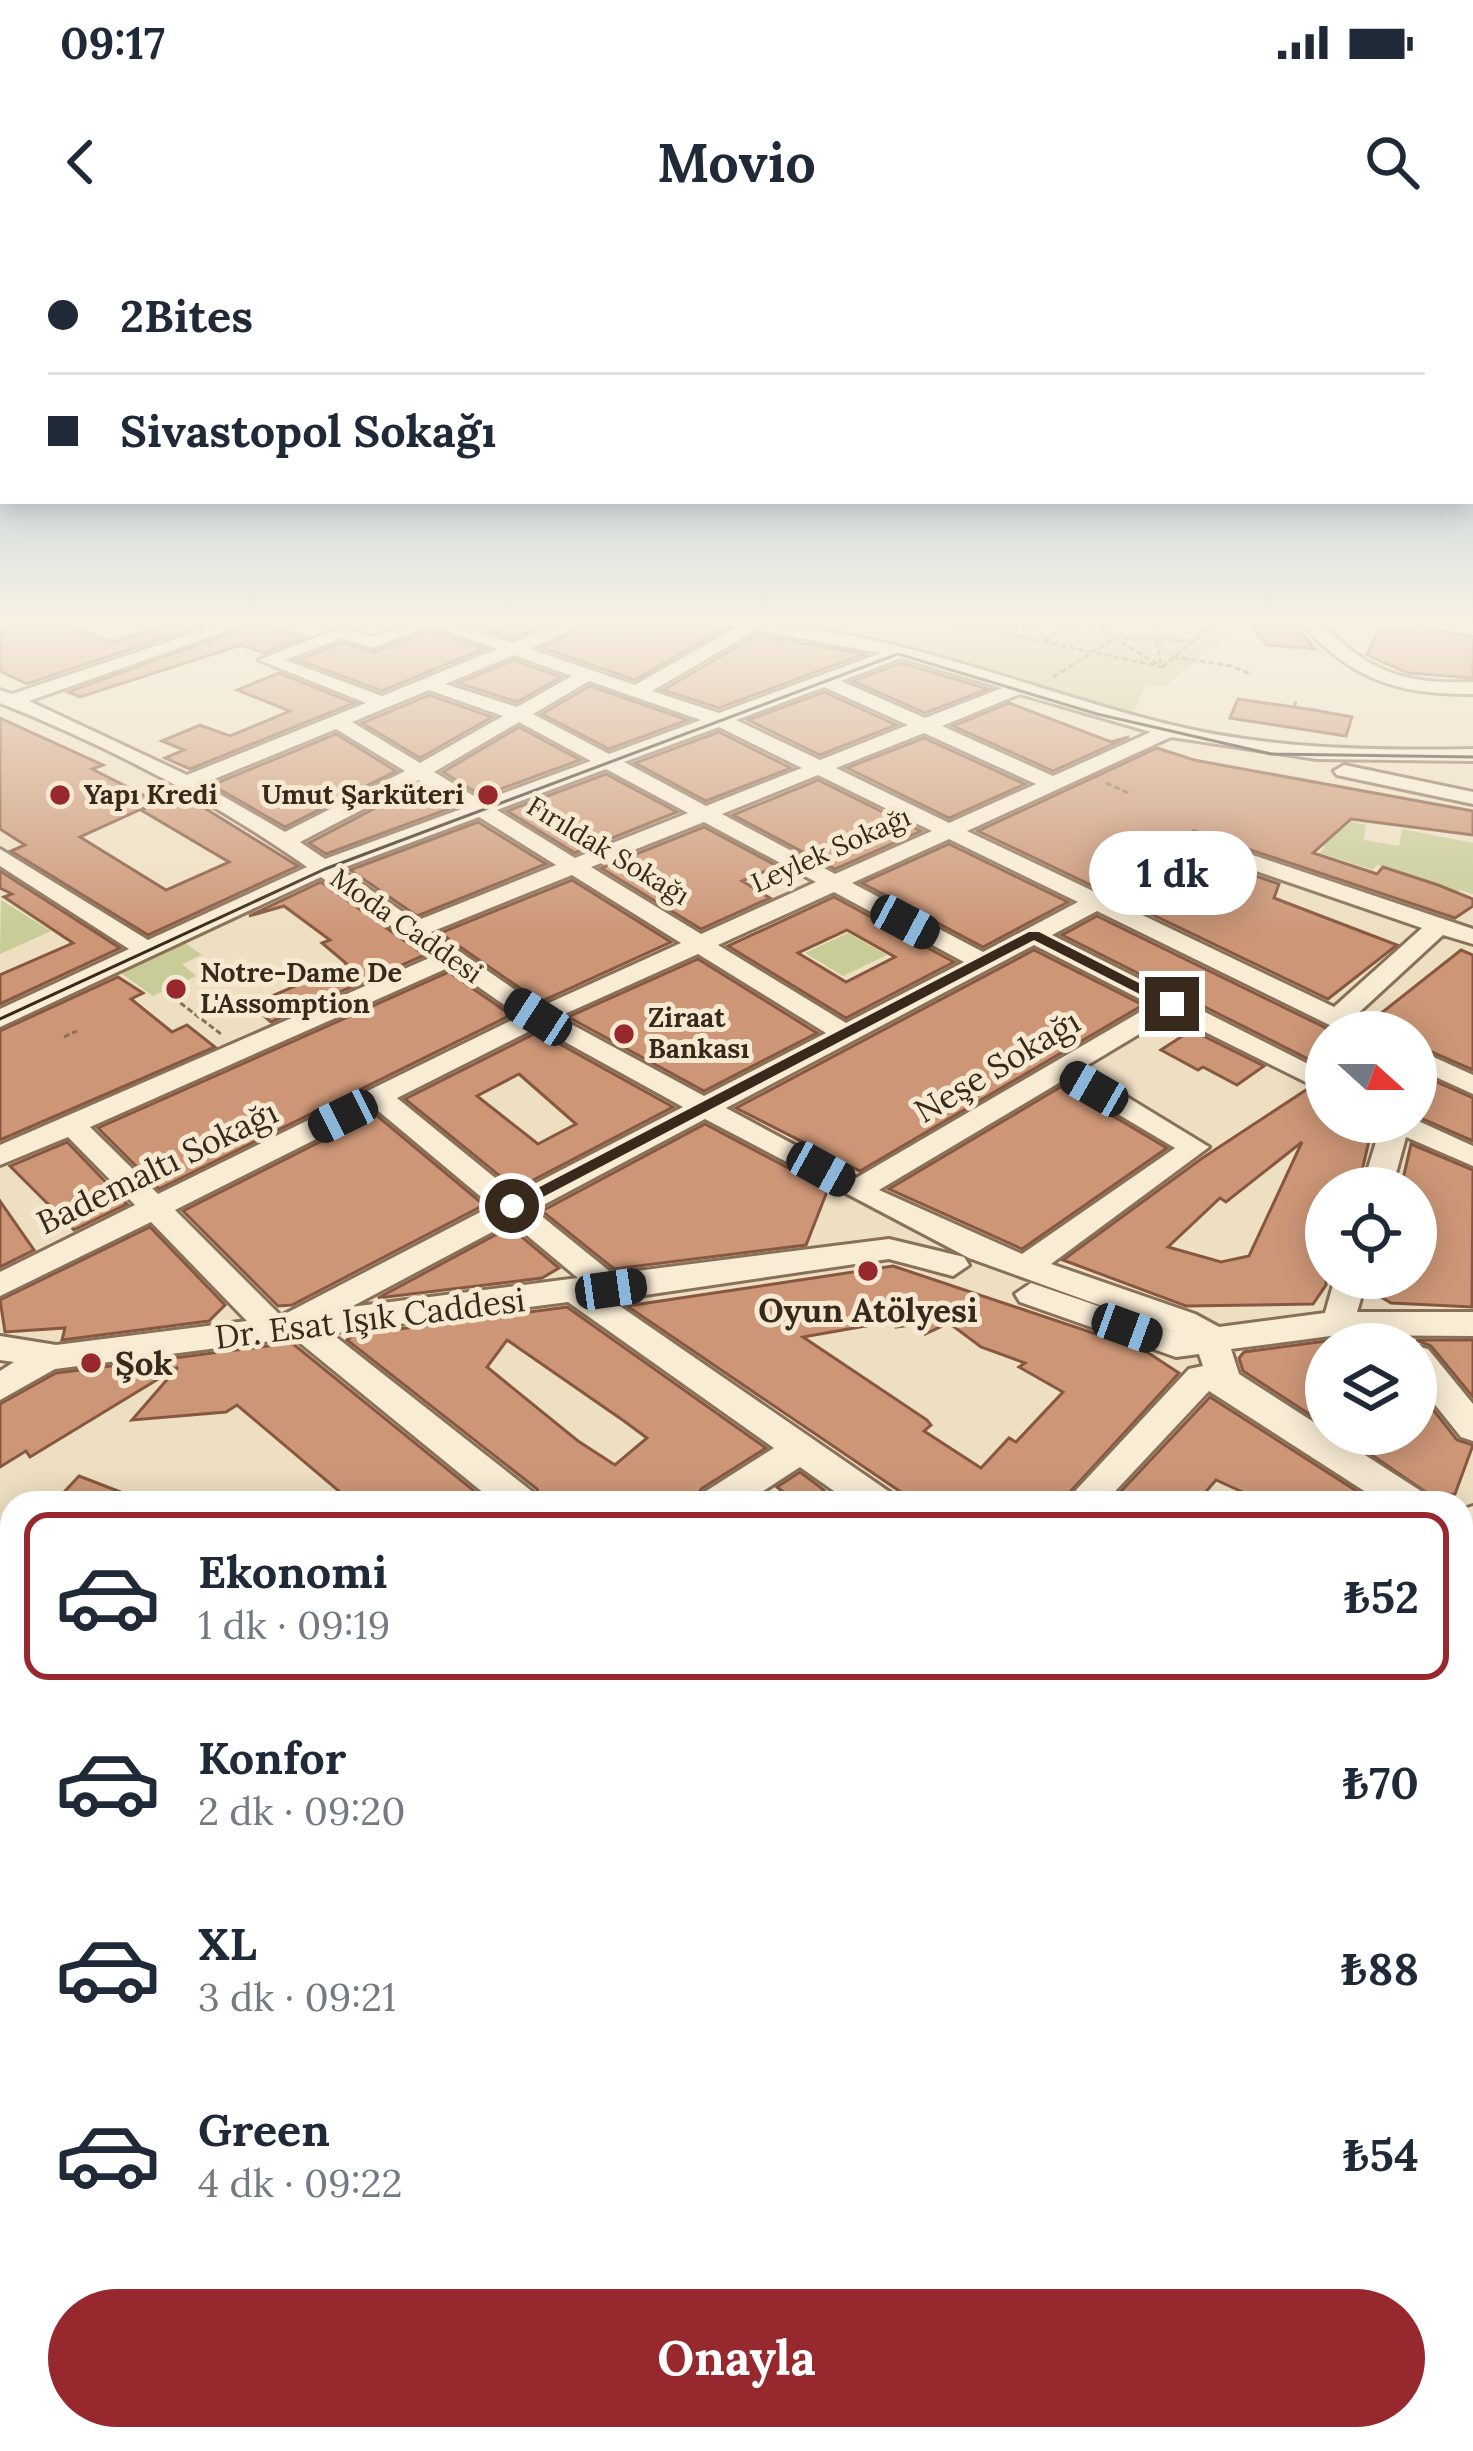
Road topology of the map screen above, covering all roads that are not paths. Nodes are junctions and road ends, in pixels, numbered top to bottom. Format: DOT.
graph roads {
  1 [pos="66,726"];
  2 [pos="329,726"];
  3 [pos="346,726"];
  4 [pos="500,726"];
  5 [pos="541,726"];
  6 [pos="700,726"];
  7 [pos="734,726"];
  8 [pos="1136,726"];
  9 [pos="1152,726"];
  10 [pos="923,727"];
  11 [pos="1163,734"];
  12 [pos="1302,759"];
  13 [pos="1473,759"];
  14 [pos="605,760"];
  15 [pos="820,769"];
  16 [pos="419,772"];
  17 [pos="186,783"];
  18 [pos="1052,783"];
  19 [pos="1473,798"];
  20 [pos="481,808"];
  21 [pos="706,813"];
  22 [pos="952,830"];
  23 [pos="284,842"];
  24 [pos="0,856"];
  25 [pos="574,867"];
  26 [pos="323,868"];
  27 [pos="830,882"];
  28 [pos="1096,898"];
  29 [pos="1438,926"];
  30 [pos="410,932"];
  31 [pos="1034,935"];
  32 [pos="1473,937"];
  33 [pos="700,942"];
  34 [pos="148,950"];
  35 [pos="448,959"];
  36 [pos="981,961"];
  37 [pos="1172,1004"];
  38 [pos="1323,1011"];
  39 [pos="1345,1011"];
  40 [pos="538,1017"];
  41 [pos="0,1018"];
  42 [pos="844,1033"];
  43 [pos="1473,1056"];
  44 [pos="1437,1061"];
  45 [pos="1437,1068"];
  46 [pos="1061,1070"];
  47 [pos="1305,1073"];
  48 [pos="1473,1086"];
  49 [pos="380,1098"];
  50 [pos="708,1106"];
  51 [pos="72,1125"];
  52 [pos="1437,1140"];
  53 [pos="0,1156"];
  54 [pos="1473,1157"];
  55 [pos="865,1194"];
  56 [pos="512,1206"];
  57 [pos="155,1209"];
  58 [pos="953,1265"];
  59 [pos="1024,1268"];
  60 [pos="0,1285"];
  61 [pos="595,1291"];
  62 [pos="1345,1299"];
  63 [pos="1338,1323"];
  64 [pos="1473,1324"];
  65 [pos="287,1327"];
  66 [pos="1305,1327"];
  67 [pos="1437,1328"];
  68 [pos="1193,1342"];
  69 [pos="0,1348"];
  70 [pos="48,1357"];
  71 [pos="1213,1380"];
  72 [pos="1437,1384"];
  73 [pos="0,1387"];
  74 [pos="1473,1428"];
  75 [pos="798,1451"];
  76 [pos="505,1491"];
  77 [pos="735,1491"];
  78 [pos="860,1491"];
  79 [pos="1095,1491"];
  80 [pos="1392,1491"];
  1 -- 17 [label="street, Moda Caddesi"];
  2 -- 17 [label="street"];
  3 -- 16 [label="street, Fırıldak Sokağı"];
  4 -- 16 [label="street"];
  5 -- 14 [label="street"];
  6 -- 14 [label="street"];
  7 -- 15 [label="street"];
  8 -- 11 [label="street"];
  9 -- 12 [label="street"];
  10 -- 15 [label="street"];
  10 -- 18 [label="street"];
  11 -- 12 [label="street"];
  11 -- 18 [label="street, Leylek Sokağı"];
  12 -- 13 [label="street"];
  12 -- 19 [label="street"];
  14 -- 20 [label="street"];
  14 -- 21 [label="street"];
  15 -- 21 [label="street"];
  15 -- 22 [label="street"];
  16 -- 20 [label="street, Fırıldak Sokağı"];
  16 -- 23 [label="street"];
  17 -- 23 [label="street, Moda Caddesi"];
  18 -- 22 [label="street, Leylek Sokağı"];
  20 -- 25 [label="street, Fırıldak Sokağı"];
  20 -- 26 [label="street"];
  21 -- 25 [label="street"];
  21 -- 27 [label="street"];
  22 -- 27 [label="street, Leylek Sokağı"];
  22 -- 28 [label="street"];
  23 -- 26 [label="street, Moda Caddesi"];
  24 -- 34 [label="street"];
  25 -- 30 [label="street"];
  25 -- 33 [label="street, Fırıldak Sokağı"];
  26 -- 30 [label="street, Moda Caddesi"];
  26 -- 34 [label="street"];
  27 -- 33 [label="street, Leylek Sokağı"];
  27 -- 36 [label="street"];
  28 -- 29 [label="street"];
  28 -- 31 [label="street"];
  28 -- 38 [label="street"];
  29 -- 32 [label="street"];
  29 -- 39 [label="street"];
  30 -- 35 [label="street, Moda Caddesi"];
  31 -- 36 [label="street"];
  31 -- 37 [label="street"];
  33 -- 40 [label="street, Leylek Sokağı"];
  33 -- 42 [label="street, Fırıldak Sokağı"];
  34 -- 41 [label="street"];
  35 -- 40 [label="street, Moda Caddesi"];
  35 -- 51 [label="street"];
  36 -- 42 [label="street"];
  37 -- 46 [label="street, Neşe Sokağı"];
  37 -- 47 [label="street"];
  40 -- 49 [label="street, Bademaltı Sokağı"];
  40 -- 50 [label="street, Moda Caddesi"];
  42 -- 50 [label="street"];
  43 -- 44 [label="street"];
  45 -- 48 [label="street"];
  46 -- 55 [label="street, Neşe Sokağı"];
  46 -- 59 [label="street"];
  49 -- 56 [label="street"];
  49 -- 57 [label="street, Bademaltı Sokağı"];
  50 -- 55 [label="street, Moda Caddesi"];
  50 -- 56 [label="street"];
  51 -- 53 [label="street"];
  51 -- 57 [label="street"];
  52 -- 54 [label="street"];
  55 -- 58 [label="street, Moda Caddesi"];
  55 -- 59 [label="street, Moda Caddesi"];
  56 -- 61 [label="street"];
  56 -- 65 [label="street"];
  57 -- 60 [label="street, Bademaltı Sokağı"];
  57 -- 65 [label="street"];
  58 -- 61 [label="street, Dr. Esat Işık Caddesi"];
  58 -- 68 [label="street, Moda Caddesi"];
  59 -- 68 [label="street, Moda Caddesi"];
  61 -- 65 [label="street, Dr. Esat Işık Caddesi"];
  61 -- 75 [label="street"];
  62 -- 63 [label="street"];
  64 -- 67 [label="street, Moda Caddesi"];
  65 -- 70 [label="street, Dr. Esat Işık Caddesi"];
  65 -- 76 [label="street"];
  66 -- 68 [label="street, Moda Caddesi"];
  68 -- 71 [label="street"];
  69 -- 70 [label="street, Dr. Esat Işık Caddesi"];
  70 -- 73 [label="street"];
  71 -- 79 [label="street"];
  71 -- 80 [label="street"];
  72 -- 74 [label="street"];
  75 -- 77 [label="street"];
  75 -- 78 [label="street"];
}
